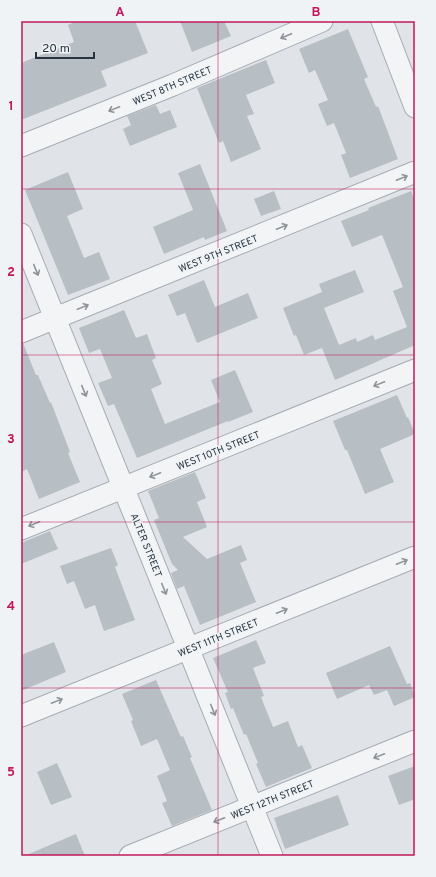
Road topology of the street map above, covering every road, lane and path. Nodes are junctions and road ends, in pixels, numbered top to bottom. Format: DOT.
graph roads {
  1 [pos="322,21"];
  2 [pos="382,21"];
  3 [pos="415,107"];
  4 [pos="21,146"];
  5 [pos="415,172"];
  6 [pos="21,234"];
  7 [pos="55,318"];
  8 [pos="21,332"];
  9 [pos="415,370"];
  10 [pos="124,488"];
  11 [pos="21,529"];
  12 [pos="415,557"];
  13 [pos="188,649"];
  14 [pos="21,716"];
  15 [pos="415,741"];
  16 [pos="252,807"];
  17 [pos="130,856"];
  18 [pos="272,856"];
  1 -- 4 [label="street, WEST 8TH STREET, one-way"];
  2 -- 3 [label="street"];
  7 -- 5 [label="street, WEST 9TH STREET, one-way"];
  6 -- 7 [label="street, ALTER STREET, one-way"];
  7 -- 8 [label="street, WEST 9TH STREET"];
  7 -- 10 [label="street, ALTER STREET, one-way"];
  9 -- 10 [label="street, WEST 10TH STREET, one-way"];
  10 -- 11 [label="street, WEST 10TH STREET, one-way"];
  10 -- 13 [label="street, ALTER STREET, one-way"];
  13 -- 12 [label="street, WEST 11TH STREET, one-way"];
  14 -- 13 [label="street, WEST 11TH STREET, one-way"];
  13 -- 16 [label="street, ALTER STREET, one-way"];
  15 -- 16 [label="street, WEST 12TH STREET, one-way"];
  16 -- 17 [label="street, WEST 12TH STREET, one-way"];
  16 -- 18 [label="street, ALTER STREET"];
}
